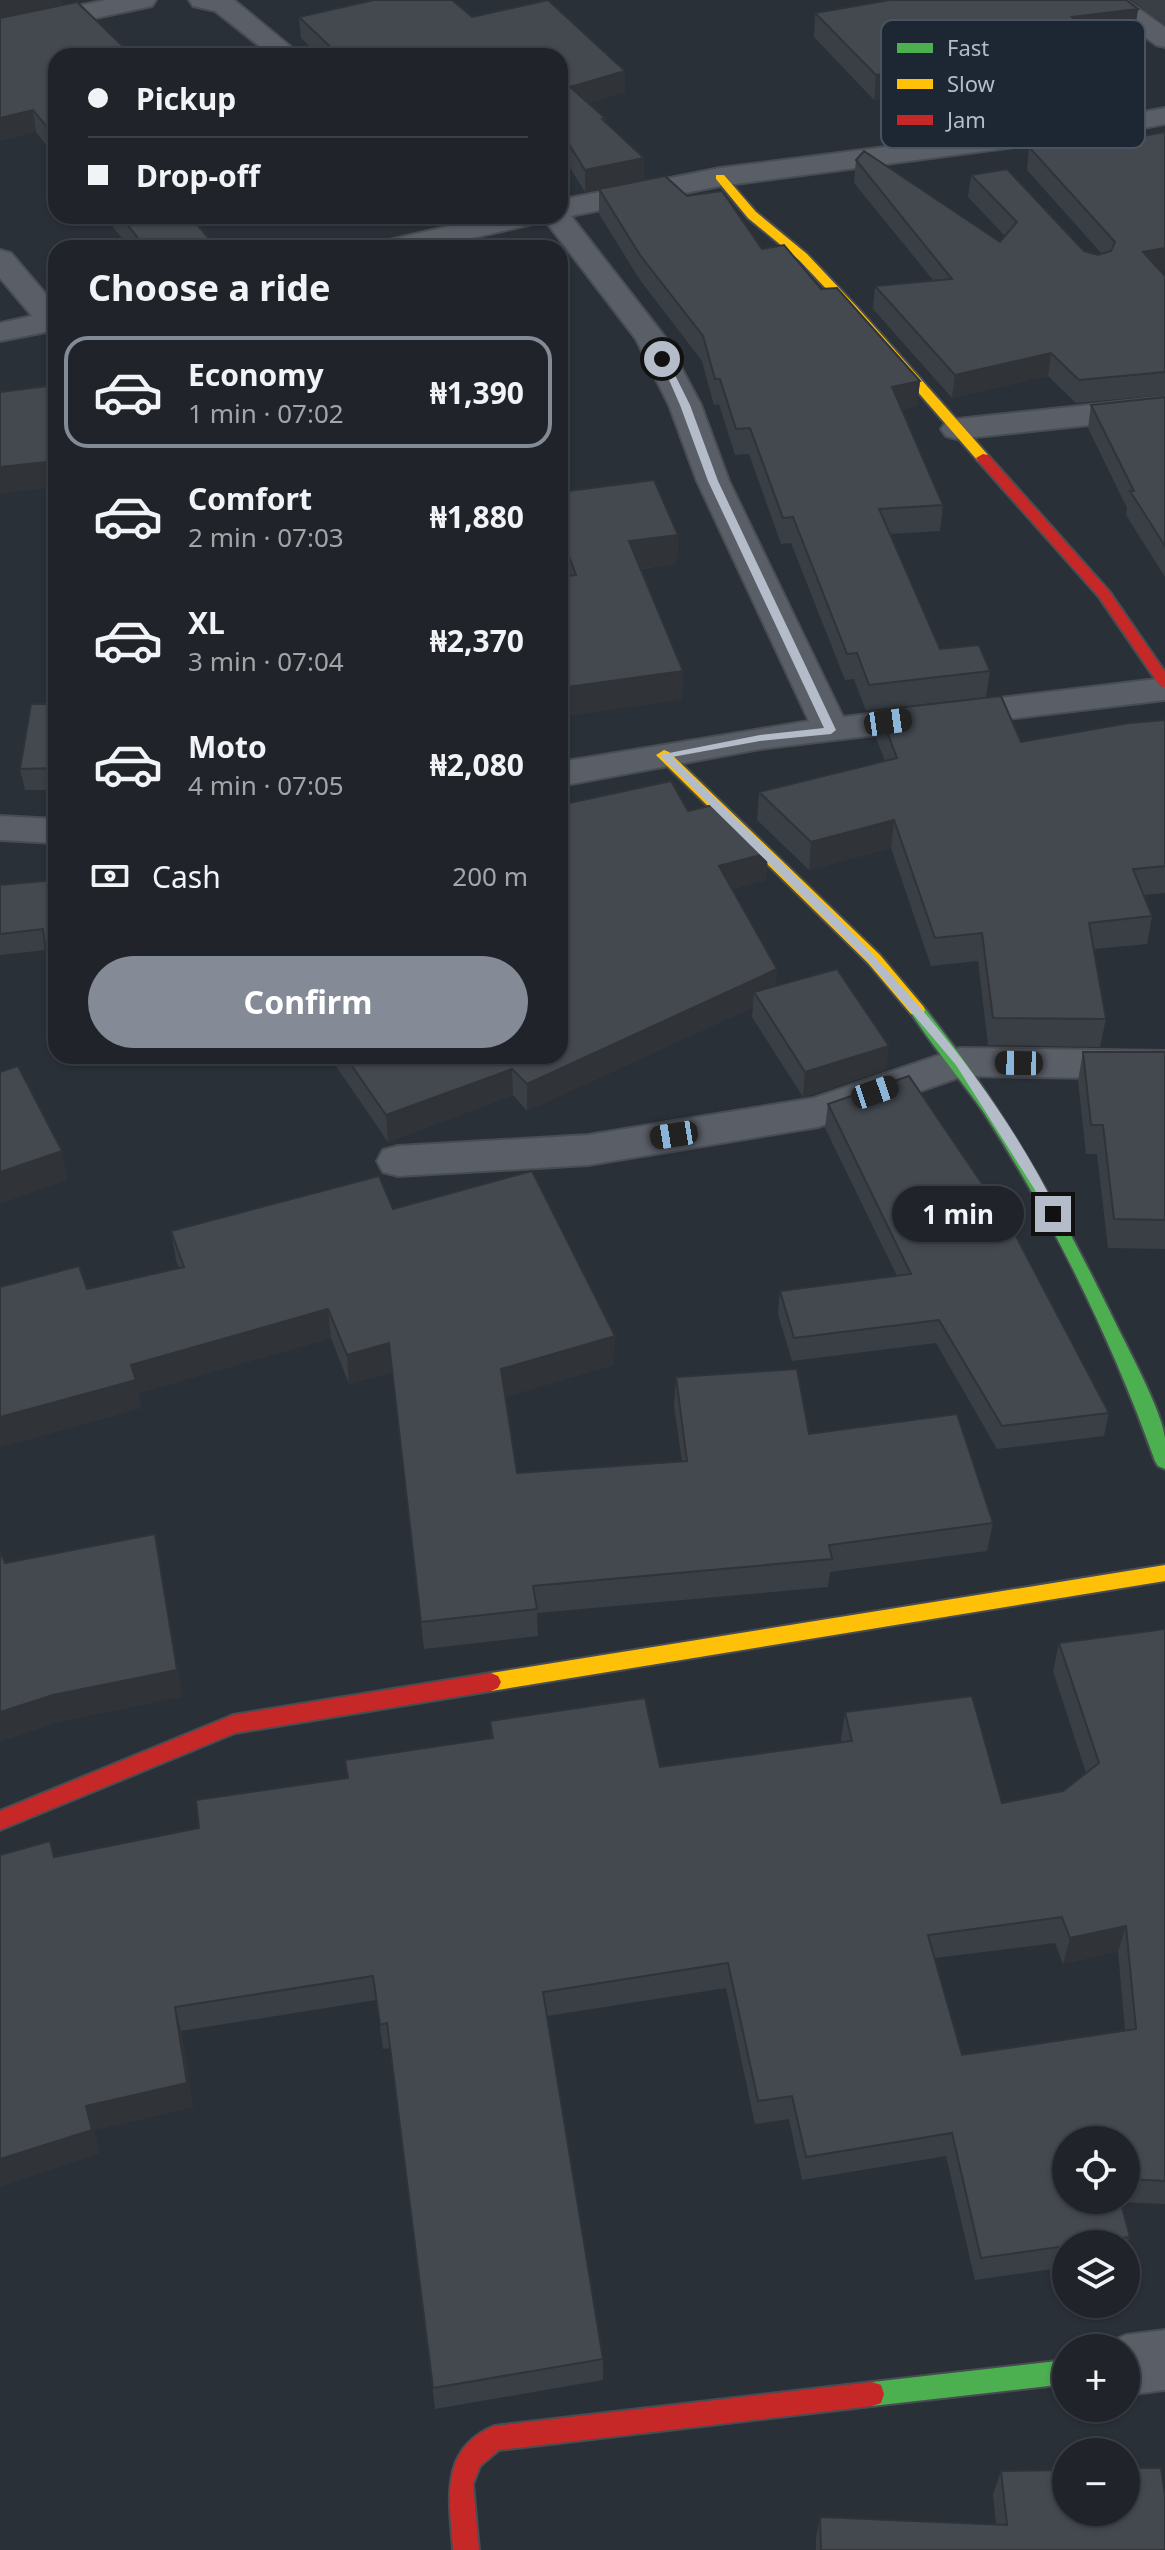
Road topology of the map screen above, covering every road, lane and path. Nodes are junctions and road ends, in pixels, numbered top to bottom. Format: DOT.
graph roads {
  1 [pos="143,0"];
  2 [pos="202,0"];
  3 [pos="1109,0"];
  4 [pos="1138,20"];
  5 [pos="1145,25"];
  6 [pos="0,30"];
  7 [pos="1165,39"];
  8 [pos="279,48"];
  9 [pos="1165,116"];
  10 [pos="1145,120"];
  11 [pos="941,148"];
  12 [pos="984,148"];
  13 [pos="1000,165"];
  14 [pos="720,177"];
  15 [pos="568,207"];
  16 [pos="562,224"];
  17 [pos="438,226"];
  18 [pos="408,240"];
  19 [pos="0,259"];
  20 [pos="48,314"];
  21 [pos="48,322"];
  22 [pos="0,332"];
  23 [pos="1165,407"];
  24 [pos="957,429"];
  25 [pos="1165,683"];
  26 [pos="1165,689"];
  27 [pos="831,730"];
  28 [pos="664,755"];
  29 [pos="568,773"];
  30 [pos="0,828"];
  31 [pos="48,831"];
  32 [pos="960,1062"];
  33 [pos="1165,1065"];
  34 [pos="398,1161"];
  35 [pos="1165,1461"];
  36 [pos="1165,1573"];
  37 [pos="0,1821"];
  38 [pos="1165,2360"];
  39 [pos="1140,2363"];
  40 [pos="1052,2374"];
  41 [pos="466,2550"];
  1 -- 6 [label="street"];
  2 -- 8 [label="street"];
  3 -- 4 [label="street"];
  5 -- 7 [label="street"];
  9 -- 10 [label="street"];
  11 -- 14 [label="street"];
  12 -- 13 [label="street"];
  14 -- 15 [label="street"];
  14 -- 24 [label="street"];
  16 -- 27 [label="street"];
  17 -- 18 [label="street"];
  19 -- 20 [label="street"];
  21 -- 22 [label="street"];
  23 -- 24 [label="street"];
  24 -- 25 [label="street"];
  26 -- 27 [label="street"];
  27 -- 28 [label="street"];
  28 -- 29 [label="street"];
  28 -- 32 [label="street"];
  30 -- 31 [label="street"];
  32 -- 33 [label="street"];
  32 -- 34 [label="street"];
  32 -- 35 [label="street"];
  36 -- 37 [label="street"];
  38 -- 39 [label="street"];
  40 -- 41 [label="street"];
}
